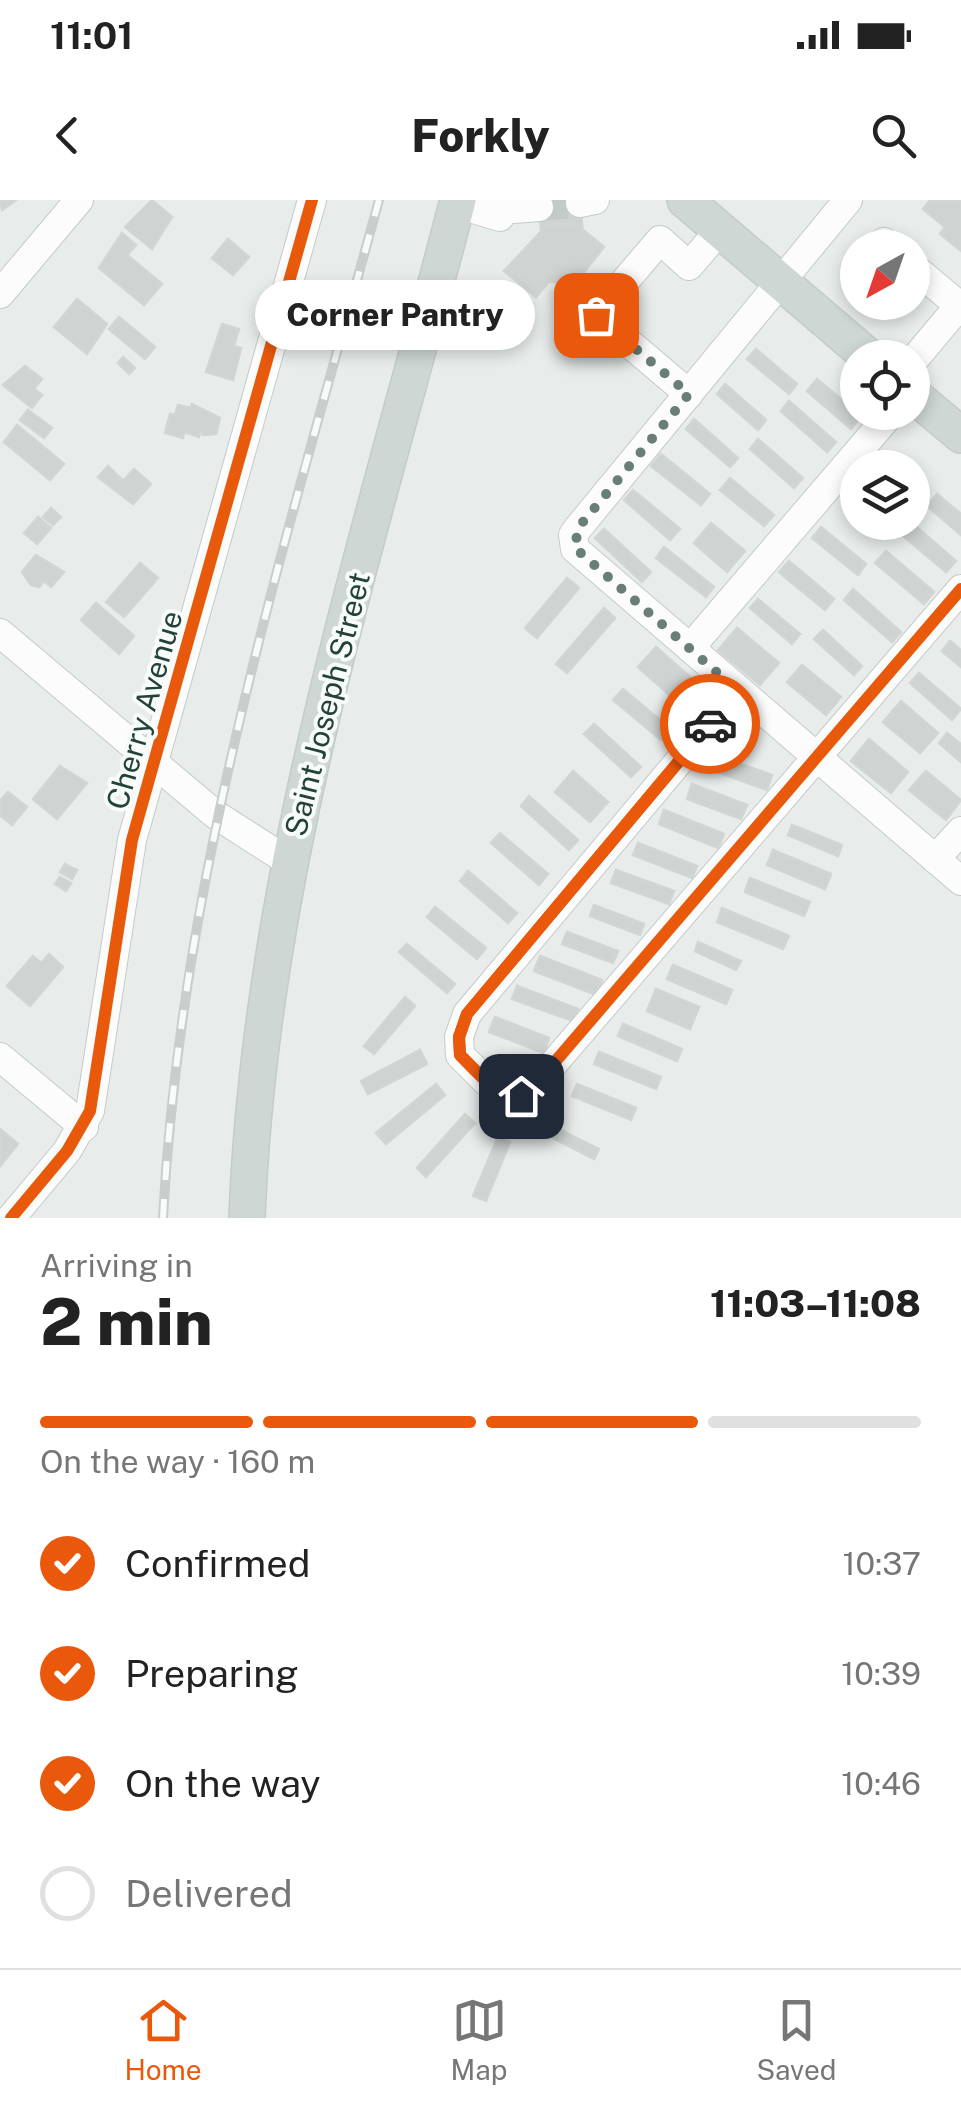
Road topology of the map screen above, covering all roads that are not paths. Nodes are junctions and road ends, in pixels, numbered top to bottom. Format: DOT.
graph roads {
  1 [pos="79,200"];
  2 [pos="312,200"];
  3 [pos="685,200"];
  4 [pos="848,200"];
  5 [pos="458,202"];
  6 [pos="503,205"];
  7 [pos="538,206"];
  8 [pos="720,230"];
  9 [pos="780,281"];
  10 [pos="930,281"];
  11 [pos="0,294"];
  12 [pos="960,306"];
  13 [pos="849,340"];
  14 [pos="930,341"];
  15 [pos="689,394"];
  16 [pos="930,409"];
  17 [pos="877,430"];
  18 [pos="961,435"];
  19 [pos="961,589"];
  20 [pos="0,633"];
  21 [pos="690,648"];
  22 [pos="738,691"];
  23 [pos="816,758"];
  24 [pos="155,764"];
  25 [pos="961,831"];
  26 [pos="936,860"];
  27 [pos="288,861"];
  28 [pos="961,881"];
  29 [pos="0,1057"];
  30 [pos="84,1128"];
  31 [pos="10,1218"];
  32 [pos="247,1218"];
  1 -- 11 [label="street"];
  2 -- 24 [label="street, Cherry Avenue"];
  3 -- 8 [label="main road"];
  4 -- 9 [label="street"];
  5 -- 6 [label="street"];
  5 -- 27 [label="main road, Saint Joseph Street"];
  6 -- 7 [label="street"];
  8 -- 9 [label="main road"];
  8 -- 15 [label="street"];
  9 -- 13 [label="main road"];
  9 -- 15 [label="street"];
  10 -- 12 [label="street"];
  12 -- 14 [label="street"];
  15 -- 21 [label="street"];
  16 -- 18 [label="main road"];
  17 -- 21 [label="street"];
  19 -- 23 [label="street"];
  20 -- 24 [label="street"];
  21 -- 22 [label="street"];
  22 -- 23 [label="street"];
  22 -- 23 [label="street"];
  23 -- 26 [label="street"];
  24 -- 27 [label="street"];
  24 -- 30 [label="street, Cherry Avenue"];
  25 -- 26 [label="street"];
  26 -- 28 [label="street"];
  27 -- 32 [label="main road, Saint Joseph Street"];
  29 -- 30 [label="street"];
  30 -- 31 [label="street, Cherry Avenue"];
}
